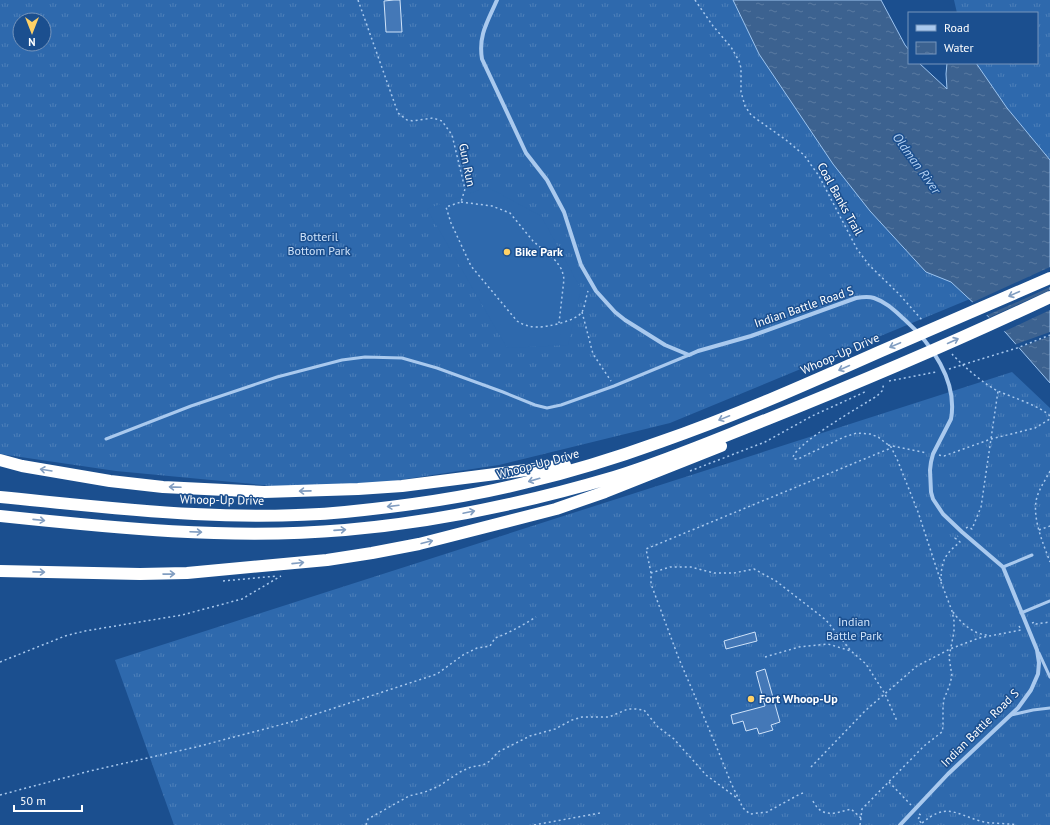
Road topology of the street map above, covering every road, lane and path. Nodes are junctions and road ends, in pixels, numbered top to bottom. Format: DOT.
graph roads {
  1 [pos="358,0"];
  2 [pos="497,0"];
  3 [pos="695,0"];
  4 [pos="461,202"];
  5 [pos="1050,278"];
  6 [pos="596,291"];
  7 [pos="1050,297"];
  8 [pos="582,312"];
  9 [pos="559,323"];
  10 [pos="924,323"];
  11 [pos="1050,335"];
  12 [pos="950,351"];
  13 [pos="689,355"];
  14 [pos="892,368"];
  15 [pos="948,369"];
  16 [pos="936,372"];
  17 [pos="908,377"];
  18 [pos="884,383"];
  19 [pos="614,386"];
  20 [pos="998,391"];
  21 [pos="1050,416"];
  22 [pos="1050,419"];
  23 [pos="106,439"];
  24 [pos="991,439"];
  25 [pos="891,447"];
  26 [pos="608,459"];
  27 [pos="0,460"];
  28 [pos="1050,472"];
  29 [pos="0,496"];
  30 [pos="0,516"];
  31 [pos="1050,526"];
  32 [pos="1039,530"];
  33 [pos="962,532"];
  34 [pos="1032,555"];
  35 [pos="1050,562"];
  36 [pos="1003,567"];
  37 [pos="0,572"];
  38 [pos="651,573"];
  39 [pos="280,576"];
  40 [pos="941,582"];
  41 [pos="1050,600"];
  42 [pos="952,611"];
  43 [pos="1021,613"];
  44 [pos="536,617"];
  45 [pos="1050,622"];
  46 [pos="1026,625"];
  47 [pos="989,636"];
  48 [pos="950,649"];
  49 [pos="1037,650"];
  50 [pos="851,651"];
  51 [pos="765,657"];
  52 [pos="0,662"];
  53 [pos="1050,677"];
  54 [pos="885,694"];
  55 [pos="1050,708"];
  56 [pos="1011,715"];
  57 [pos="897,721"];
  58 [pos="811,767"];
  59 [pos="889,782"];
  60 [pos="803,793"];
  61 [pos="0,795"];
  62 [pos="738,799"];
  63 [pos="813,801"];
  64 [pos="915,810"];
  65 [pos="600,813"];
  66 [pos="861,818"];
  67 [pos="922,822"];
  68 [pos="366,825"];
  69 [pos="534,825"];
  70 [pos="860,825"];
  71 [pos="900,825"];
  72 [pos="923,825"];
  73 [pos="1017,825"];
  1 -- 4 [label="path, Gun Run"];
  2 -- 6 [label="street"];
  3 -- 10 [label="path, Coal Banks Trail"];
  4 -- 9 [label="path"];
  4 -- 9 [label="path, Gun Run"];
  5 -- 26 [label="highway, Whoop-Up Drive, one-way"];
  6 -- 8 [label="path"];
  6 -- 13 [label="street"];
  14 -- 7 [label="highway, one-way"];
  8 -- 9 [label="path, Gun Run"];
  8 -- 19 [label="path"];
  11 -- 15 [label="path"];
  12 -- 20 [label="path"];
  13 -- 19 [label="lane"];
  13 -- 33 [label="street, Indian Battle Road S"];
  30 -- 14 [label="highway, one-way"];
  37 -- 14 [label="highway, one-way"];
  16 -- 17 [label="path"];
  18 -- 25 [label="path"];
  19 -- 23 [label="lane"];
  20 -- 21 [label="path"];
  20 -- 24 [label="path"];
  22 -- 24 [label="path"];
  24 -- 33 [label="path"];
  25 -- 38 [label="path"];
  25 -- 40 [label="path"];
  26 -- 27 [label="highway, one-way"];
  26 -- 29 [label="highway, Whoop-Up Drive, one-way"];
  28 -- 32 [label="path"];
  31 -- 32 [label="path"];
  32 -- 35 [label="path"];
  33 -- 36 [label="street, Indian Battle Road S"];
  33 -- 40 [label="path"];
  34 -- 36 [label="lane"];
  36 -- 43 [label="street, Indian Battle Road S"];
  38 -- 50 [label="path"];
  38 -- 62 [label="path"];
  39 -- 52 [label="path"];
  40 -- 42 [label="path"];
  41 -- 43 [label="lane"];
  42 -- 47 [label="path"];
  42 -- 48 [label="path"];
  43 -- 46 [label="street, Indian Battle Road S"];
  44 -- 61 [label="path"];
  45 -- 46 [label="path"];
  46 -- 47 [label="path"];
  46 -- 49 [label="street, Indian Battle Road S"];
  47 -- 48 [label="path"];
  48 -- 54 [label="path"];
  48 -- 59 [label="path"];
  49 -- 53 [label="lane"];
  49 -- 56 [label="street, Indian Battle Road S"];
  50 -- 51 [label="path"];
  50 -- 54 [label="path"];
  54 -- 57 [label="path"];
  54 -- 58 [label="path"];
  55 -- 56 [label="lane"];
  56 -- 64 [label="street, Indian Battle Road S"];
  59 -- 64 [label="path"];
  59 -- 66 [label="path"];
  60 -- 62 [label="path"];
  62 -- 68 [label="path"];
  63 -- 66 [label="path"];
  64 -- 67 [label="path"];
  64 -- 71 [label="street, Indian Battle Road S"];
  65 -- 69 [label="path"];
  66 -- 70 [label="path"];
  67 -- 72 [label="path"];
  67 -- 73 [label="path"];
}
